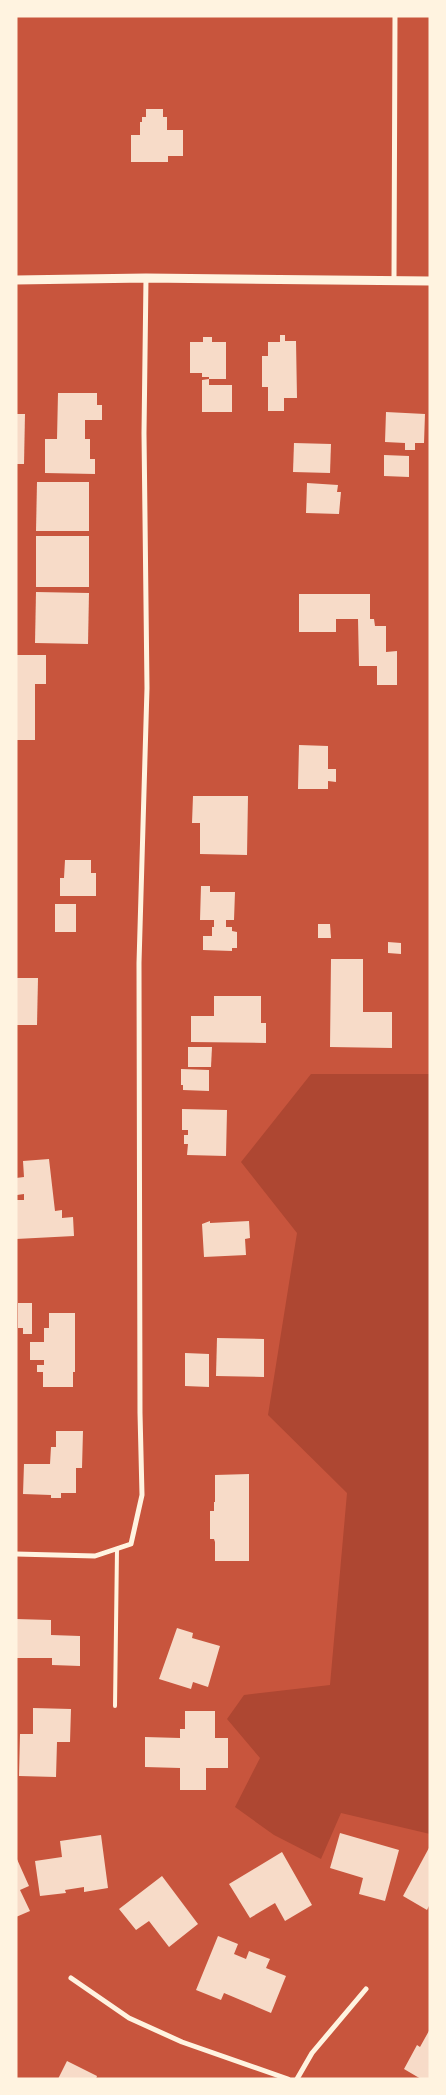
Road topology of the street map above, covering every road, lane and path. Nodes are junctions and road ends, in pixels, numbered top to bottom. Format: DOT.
graph roads {
  1 [pos="395,16"];
  2 [pos="146,278"];
  3 [pos="16,280"];
  4 [pos="394,280"];
  5 [pos="430,282"];
  6 [pos="117,1549"];
  7 [pos="16,1554"];
  8 [pos="115,1706"];
  9 [pos="71,1978"];
  10 [pos="366,1989"];
  11 [pos="288,2079"];
  12 [pos="297,2079"];
  1 -- 4 [label="street"];
  2 -- 3 [label="street"];
  2 -- 4 [label="street"];
  2 -- 6 [label="street"];
  4 -- 5 [label="street"];
  6 -- 7 [label="street"];
  6 -- 8 [label="lane"];
  9 -- 11 [label="street"];
  10 -- 12 [label="street"];
}
